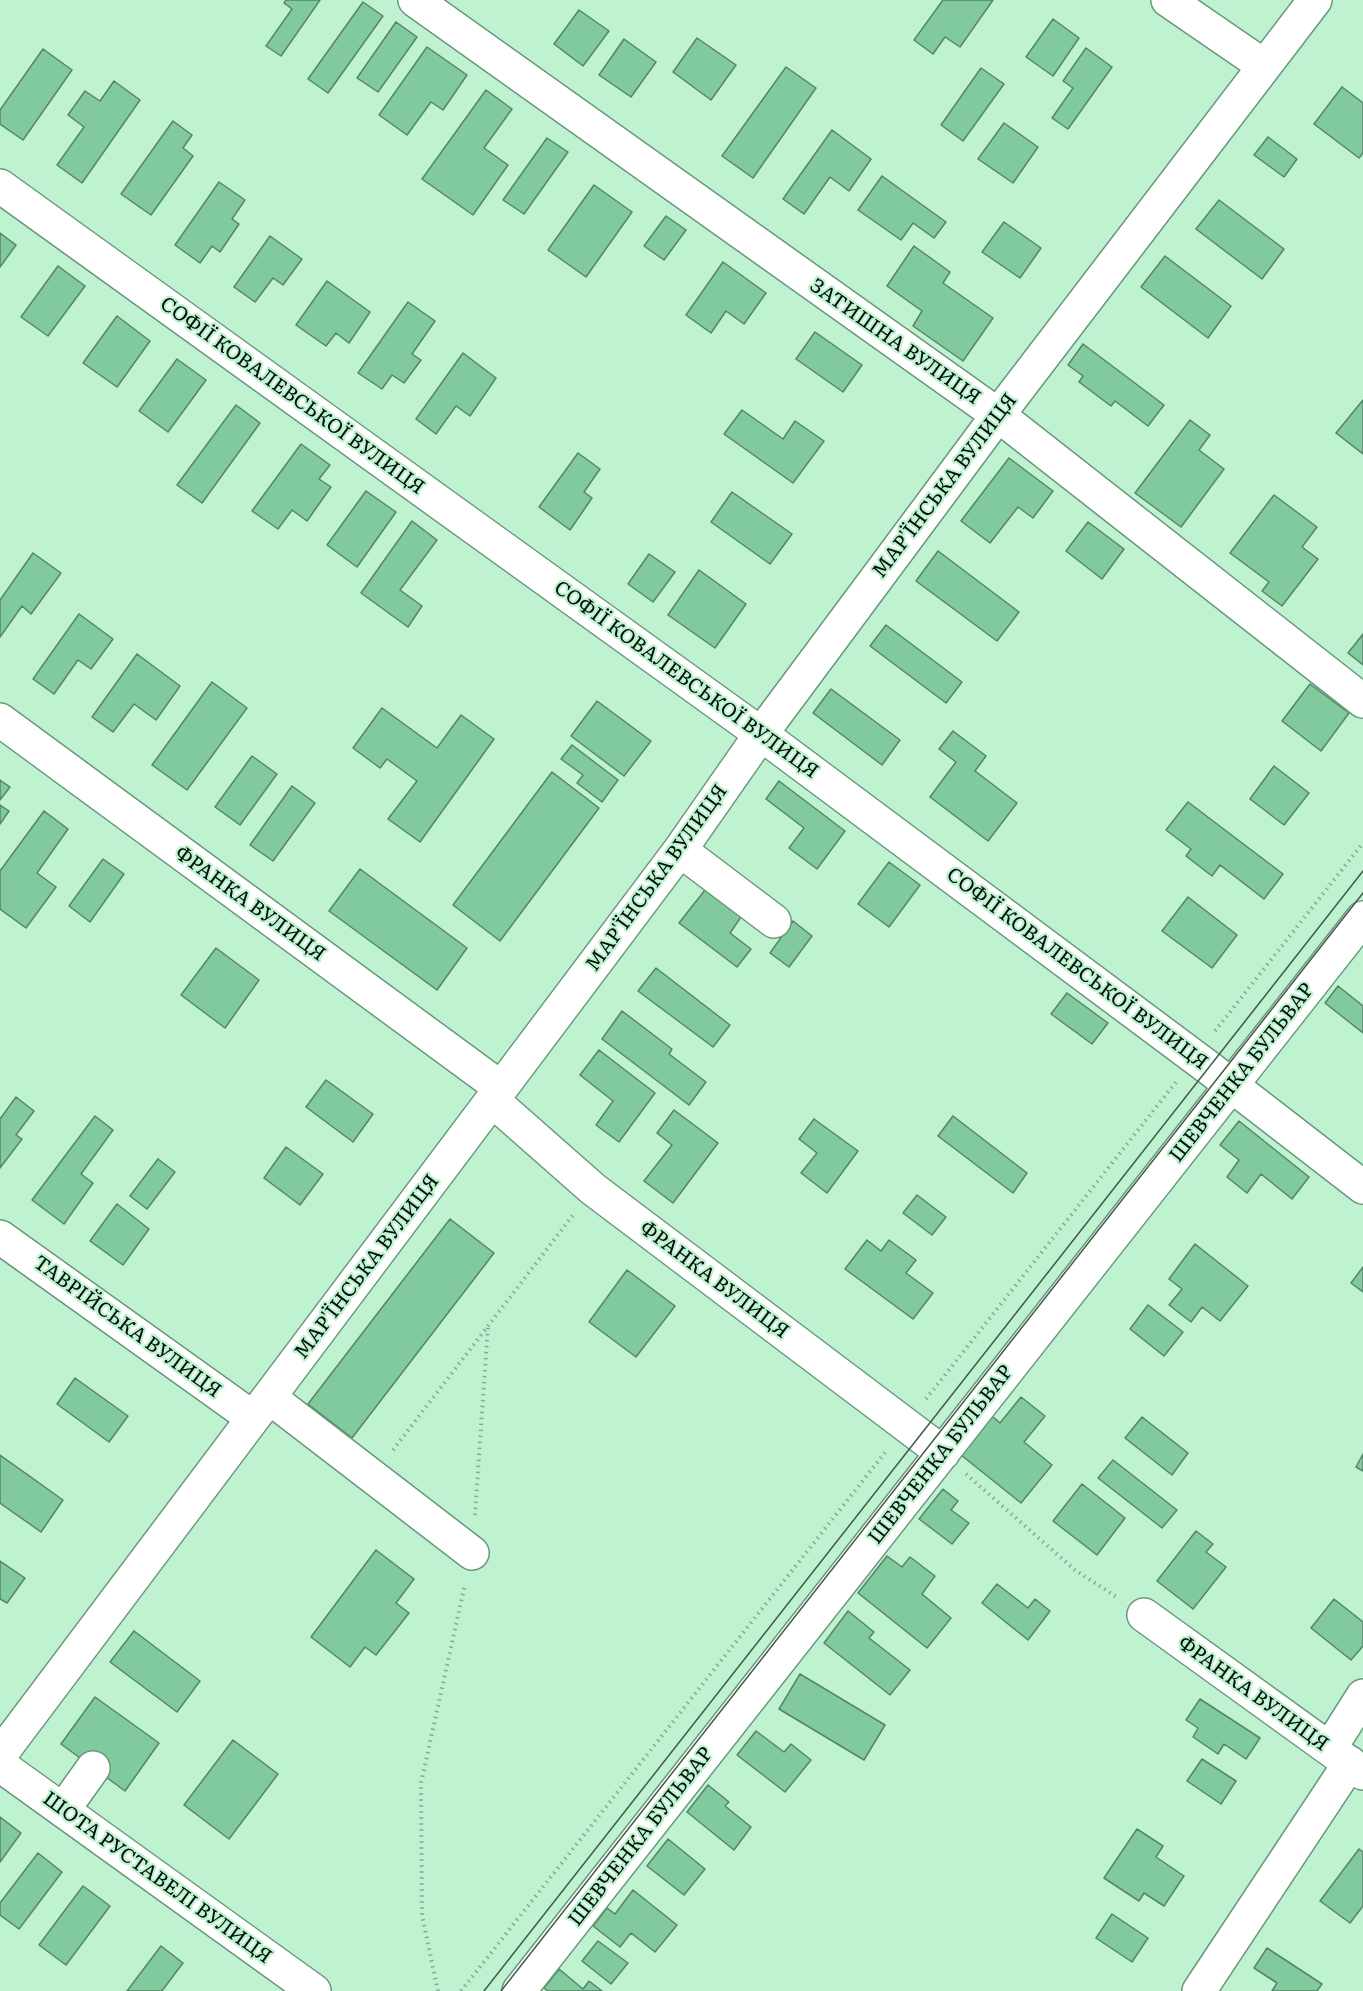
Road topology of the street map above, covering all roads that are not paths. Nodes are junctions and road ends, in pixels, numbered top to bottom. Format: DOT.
graph roads {
  1 [pos="415,0"];
  2 [pos="1168,0"];
  3 [pos="1315,0"];
  4 [pos="1264,66"];
  5 [pos="0,186"];
  6 [pos="998,415"];
  7 [pos="1363,701"];
  8 [pos="0,720"];
  9 [pos="761,734"];
  10 [pos="680,850"];
  11 [pos="1363,918"];
  12 [pos="774,921"];
  13 [pos="1232,1085"];
  14 [pos="497,1094"];
  15 [pos="1363,1186"];
  16 [pos="0,1237"];
  17 [pos="261,1408"];
  18 [pos="943,1452"];
  19 [pos="472,1553"];
  20 [pos="1144,1615"];
  21 [pos="1363,1696"];
  22 [pos="0,1755"];
  23 [pos="1347,1761"];
  24 [pos="0,1765"];
  25 [pos="93,1768"];
  26 [pos="63,1810"];
  27 [pos="314,1991"];
  28 [pos="519,1991"];
  29 [pos="1198,1991"];
  1 -- 6 [label="street, ЗАТИШНА ВУЛИЦЯ"];
  2 -- 4 [label="street"];
  3 -- 4 [label="street, МАР'ЇНСЬКА ВУЛИЦЯ"];
  4 -- 6 [label="street, МАР'ЇНСЬКА ВУЛИЦЯ"];
  5 -- 9 [label="street, СОФІЇ КОВАЛЕВСЬКОЇ ВУЛИЦЯ"];
  6 -- 7 [label="street, ЗАТИШНА ВУЛИЦЯ"];
  6 -- 9 [label="street, МАР'ЇНСЬКА ВУЛИЦЯ"];
  8 -- 14 [label="street, ФРАНКА ВУЛИЦЯ"];
  9 -- 10 [label="street, МАР'ЇНСЬКА ВУЛИЦЯ"];
  9 -- 13 [label="street, СОФІЇ КОВАЛЕВСЬКОЇ ВУЛИЦЯ"];
  10 -- 12 [label="street"];
  10 -- 14 [label="street, МАР'ЇНСЬКА ВУЛИЦЯ"];
  11 -- 13 [label="street, ШЕВЧЕНКА БУЛЬВАР"];
  13 -- 15 [label="street, СОФІЇ КОВАЛЕВСЬКОЇ ВУЛИЦЯ"];
  13 -- 18 [label="street, ШЕВЧЕНКА БУЛЬВАР"];
  14 -- 17 [label="street, МАР'ЇНСЬКА ВУЛИЦЯ"];
  14 -- 18 [label="street, ФРАНКА ВУЛИЦЯ"];
  16 -- 17 [label="street, ТАВРІЙСЬКА ВУЛИЦЯ"];
  17 -- 19 [label="street, ТАВРІЙСЬКА ВУЛИЦЯ"];
  17 -- 22 [label="street, МАР'ЇНСЬКА ВУЛИЦЯ"];
  18 -- 28 [label="street, ШЕВЧЕНКА БУЛЬВАР"];
  20 -- 23 [label="street, ФРАНКА ВУЛИЦЯ"];
  21 -- 23 [label="street"];
  23 -- 29 [label="street"];
  24 -- 26 [label="street, ШОТА РУСТАВЕЛІ ВУЛИЦЯ"];
  25 -- 26 [label="street"];
  26 -- 27 [label="street, ШОТА РУСТАВЕЛІ ВУЛИЦЯ"];
}
